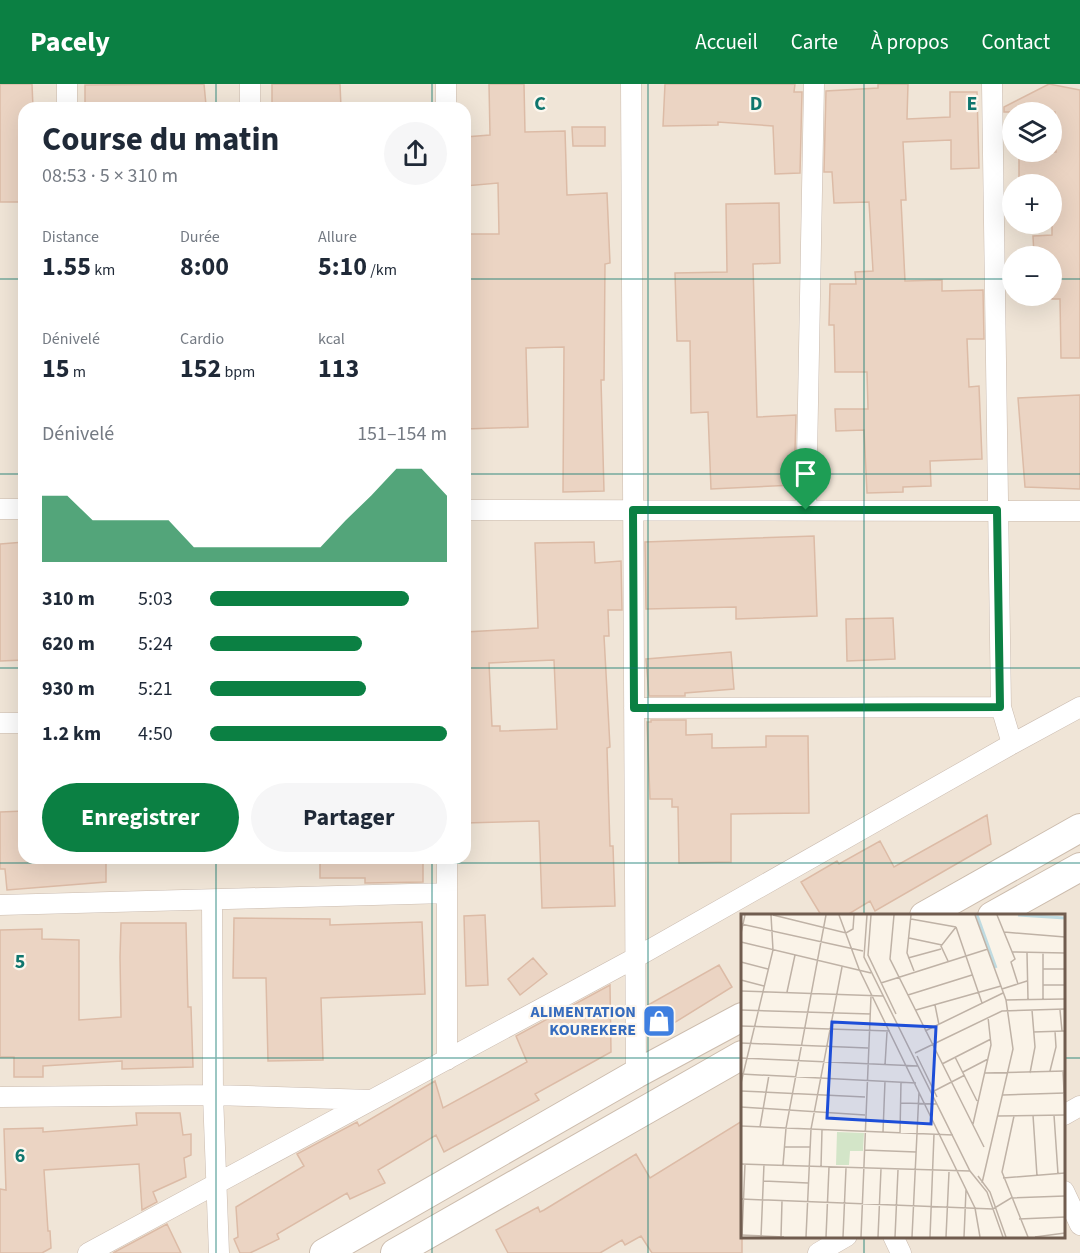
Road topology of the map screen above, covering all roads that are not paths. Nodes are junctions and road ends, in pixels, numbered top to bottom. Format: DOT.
graph roads {
  1 [pos="67,84"];
  2 [pos="250,84"];
  3 [pos="446,84"];
  4 [pos="631,84"];
  5 [pos="814,84"];
  6 [pos="992,84"];
  7 [pos="67,102"];
  8 [pos="250,102"];
  9 [pos="446,102"];
  10 [pos="0,509"];
  11 [pos="18,509"];
  12 [pos="471,510"];
  13 [pos="633,510"];
  14 [pos="806,510"];
  15 [pos="997,510"];
  16 [pos="1080,512"];
  17 [pos="1000,707"];
  18 [pos="1080,707"];
  19 [pos="634,708"];
  20 [pos="0,723"];
  21 [pos="18,723"];
  22 [pos="1012,744"];
  23 [pos="1080,828"];
  24 [pos="447,864"];
  25 [pos="1080,867"];
  26 [pos="447,893"];
  27 [pos="212,900"];
  28 [pos="0,906"];
  29 [pos="926,914"];
  30 [pos="994,914"];
  31 [pos="635,958"];
  32 [pos="741,1018"];
  33 [pos="741,1057"];
  34 [pos="447,1060"];
  35 [pos="636,1074"];
  36 [pos="213,1095"];
  37 [pos="0,1097"];
  38 [pos="373,1100"];
  39 [pos="1080,1106"];
  40 [pos="1065,1114"];
  41 [pos="217,1184"];
  42 [pos="1065,1193"];
  43 [pos="1080,1225"];
  44 [pos="844,1238"];
  45 [pos="894,1238"];
  46 [pos="88,1253"];
  47 [pos="219,1253"];
  48 [pos="324,1253"];
  49 [pos="395,1253"];
  50 [pos="818,1253"];
  51 [pos="902,1253"];
  1 -- 7 [label="street"];
  2 -- 8 [label="street"];
  3 -- 9 [label="street"];
  4 -- 13 [label="street"];
  5 -- 14 [label="street"];
  6 -- 15 [label="street"];
  10 -- 11 [label="street"];
  12 -- 13 [label="street"];
  13 -- 14 [label="street"];
  13 -- 19 [label="street"];
  14 -- 15 [label="street"];
  15 -- 16 [label="street"];
  15 -- 17 [label="street"];
  17 -- 19 [label="street"];
  17 -- 22 [label="street"];
  18 -- 22 [label="street"];
  19 -- 31 [label="street"];
  20 -- 21 [label="street"];
  22 -- 31 [label="street"];
  23 -- 29 [label="main road"];
  24 -- 26 [label="street"];
  25 -- 30 [label="main road"];
  26 -- 27 [label="street"];
  26 -- 34 [label="street"];
  27 -- 28 [label="street"];
  27 -- 36 [label="street"];
  31 -- 34 [label="street"];
  31 -- 35 [label="street"];
  32 -- 35 [label="main road"];
  33 -- 49 [label="main road"];
  34 -- 38 [label="street"];
  35 -- 48 [label="main road"];
  36 -- 37 [label="street"];
  36 -- 38 [label="street"];
  36 -- 41 [label="street"];
  38 -- 41 [label="street"];
  39 -- 40 [label="street"];
  41 -- 46 [label="street"];
  41 -- 47 [label="street"];
  42 -- 43 [label="street"];
  44 -- 50 [label="street"];
  45 -- 51 [label="street"];
}
